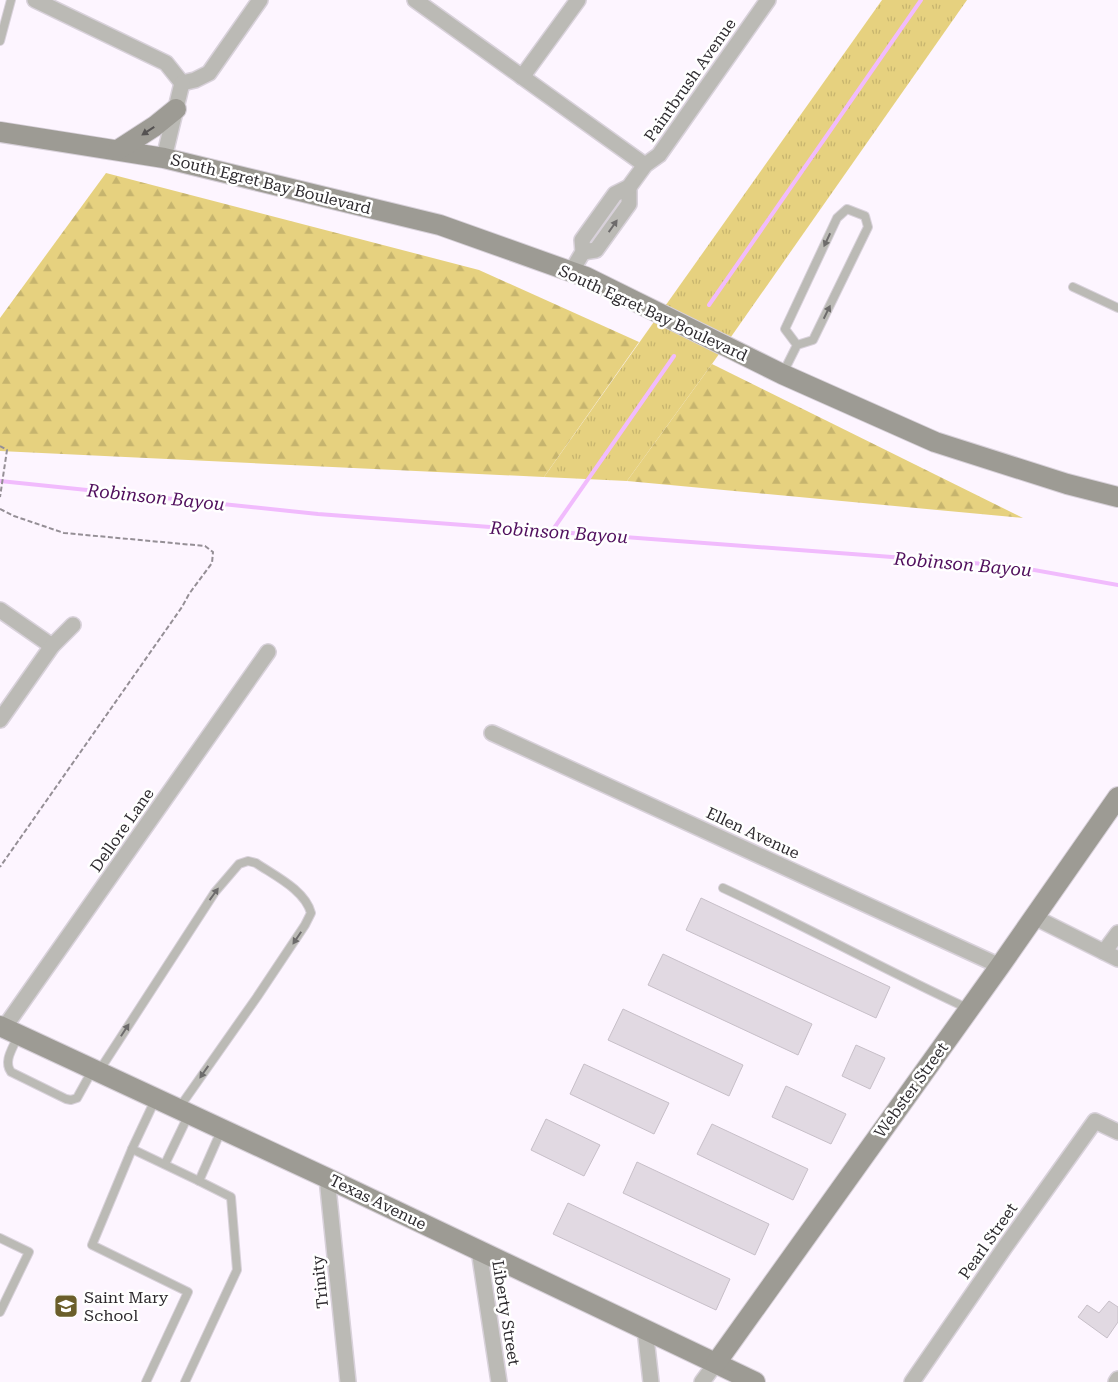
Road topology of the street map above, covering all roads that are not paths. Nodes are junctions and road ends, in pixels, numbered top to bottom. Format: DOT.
graph roads {
  1 [pos="11,0"];
  2 [pos="35,0"];
  3 [pos="260,0"];
  4 [pos="415,0"];
  5 [pos="578,0"];
  6 [pos="768,0"];
  7 [pos="0,41"];
  8 [pos="522,77"];
  9 [pos="182,83"];
  10 [pos="176,109"];
  11 [pos="0,132"];
  12 [pos="118,150"];
  13 [pos="164,158"];
  14 [pos="645,165"];
  15 [pos="571,272"];
  16 [pos="1073,287"];
  17 [pos="1118,308"];
  18 [pos="797,345"];
  19 [pos="782,374"];
  20 [pos="1118,497"];
  21 [pos="0,610"];
  22 [pos="72,625"];
  23 [pos="52,646"];
  24 [pos="268,652"];
  25 [pos="0,720"];
  26 [pos="492,732"];
  27 [pos="1118,797"];
  28 [pos="723,888"];
  29 [pos="1034,918"];
  30 [pos="1118,933"];
  31 [pos="1111,956"];
  32 [pos="1000,966"];
  33 [pos="969,1009"];
  34 [pos="8,1029"];
  35 [pos="96,1070"];
  36 [pos="156,1098"];
  37 [pos="184,1111"];
  38 [pos="222,1129"];
  39 [pos="1118,1132"];
  40 [pos="132,1149"];
  41 [pos="165,1164"];
  42 [pos="327,1178"];
  43 [pos="200,1181"];
  44 [pos="0,1238"];
  45 [pos="478,1250"];
  46 [pos="0,1312"];
  47 [pos="645,1329"];
  48 [pos="716,1363"];
  49 [pos="146,1382"];
  50 [pos="185,1382"];
  51 [pos="348,1382"];
  52 [pos="499,1382"];
  53 [pos="651,1382"];
  54 [pos="702,1382"];
  55 [pos="755,1382"];
  56 [pos="912,1382"];
  1 -- 7 [label="lane"];
  2 -- 9 [label="street"];
  3 -- 9 [label="street"];
  4 -- 8 [label="street"];
  5 -- 8 [label="street"];
  6 -- 14 [label="street, Paintbrush Avenue"];
  8 -- 14 [label="street"];
  9 -- 10 [label="street"];
  10 -- 12 [label="street, one-way"];
  10 -- 13 [label="street"];
  11 -- 12 [label="street, South Egret Bay Boulevard"];
  12 -- 13 [label="street, South Egret Bay Boulevard"];
  13 -- 15 [label="street, South Egret Bay Boulevard"];
  14 -- 15 [label="street, Paintbrush Avenue"];
  15 -- 19 [label="street, South Egret Bay Boulevard"];
  16 -- 17 [label="lane"];
  18 -- 18 [label="lane, one-way"];
  18 -- 19 [label="lane"];
  19 -- 20 [label="street, South Egret Bay Boulevard"];
  21 -- 23 [label="street"];
  22 -- 23 [label="street"];
  23 -- 25 [label="street"];
  24 -- 34 [label="street, Dellore Lane"];
  26 -- 32 [label="street, Ellen Avenue"];
  27 -- 29 [label="street, Webster Street"];
  28 -- 33 [label="lane"];
  29 -- 31 [label="street"];
  29 -- 32 [label="street, Webster Street"];
  30 -- 31 [label="street"];
  32 -- 33 [label="street, Webster Street"];
  33 -- 48 [label="street, Webster Street"];
  34 -- 35 [label="street, Texas Avenue"];
  34 -- 35 [label="lane"];
  35 -- 36 [label="street, Texas Avenue"];
  35 -- 37 [label="lane, one-way"];
  36 -- 37 [label="street, Texas Avenue"];
  36 -- 40 [label="lane"];
  37 -- 38 [label="street, Texas Avenue"];
  37 -- 41 [label="lane"];
  38 -- 42 [label="street, Texas Avenue"];
  38 -- 43 [label="lane"];
  39 -- 56 [label="street, Pearl Street"];
  40 -- 41 [label="lane"];
  40 -- 49 [label="lane"];
  41 -- 43 [label="lane"];
  42 -- 45 [label="street, Texas Avenue"];
  42 -- 51 [label="street, Trinity"];
  43 -- 50 [label="lane"];
  44 -- 46 [label="lane"];
  45 -- 47 [label="street, Texas Avenue"];
  45 -- 52 [label="street, Liberty Street"];
  47 -- 48 [label="street, Texas Avenue"];
  47 -- 53 [label="street"];
  48 -- 54 [label="street, Webster Street"];
  48 -- 55 [label="street, Texas Avenue"];
}
